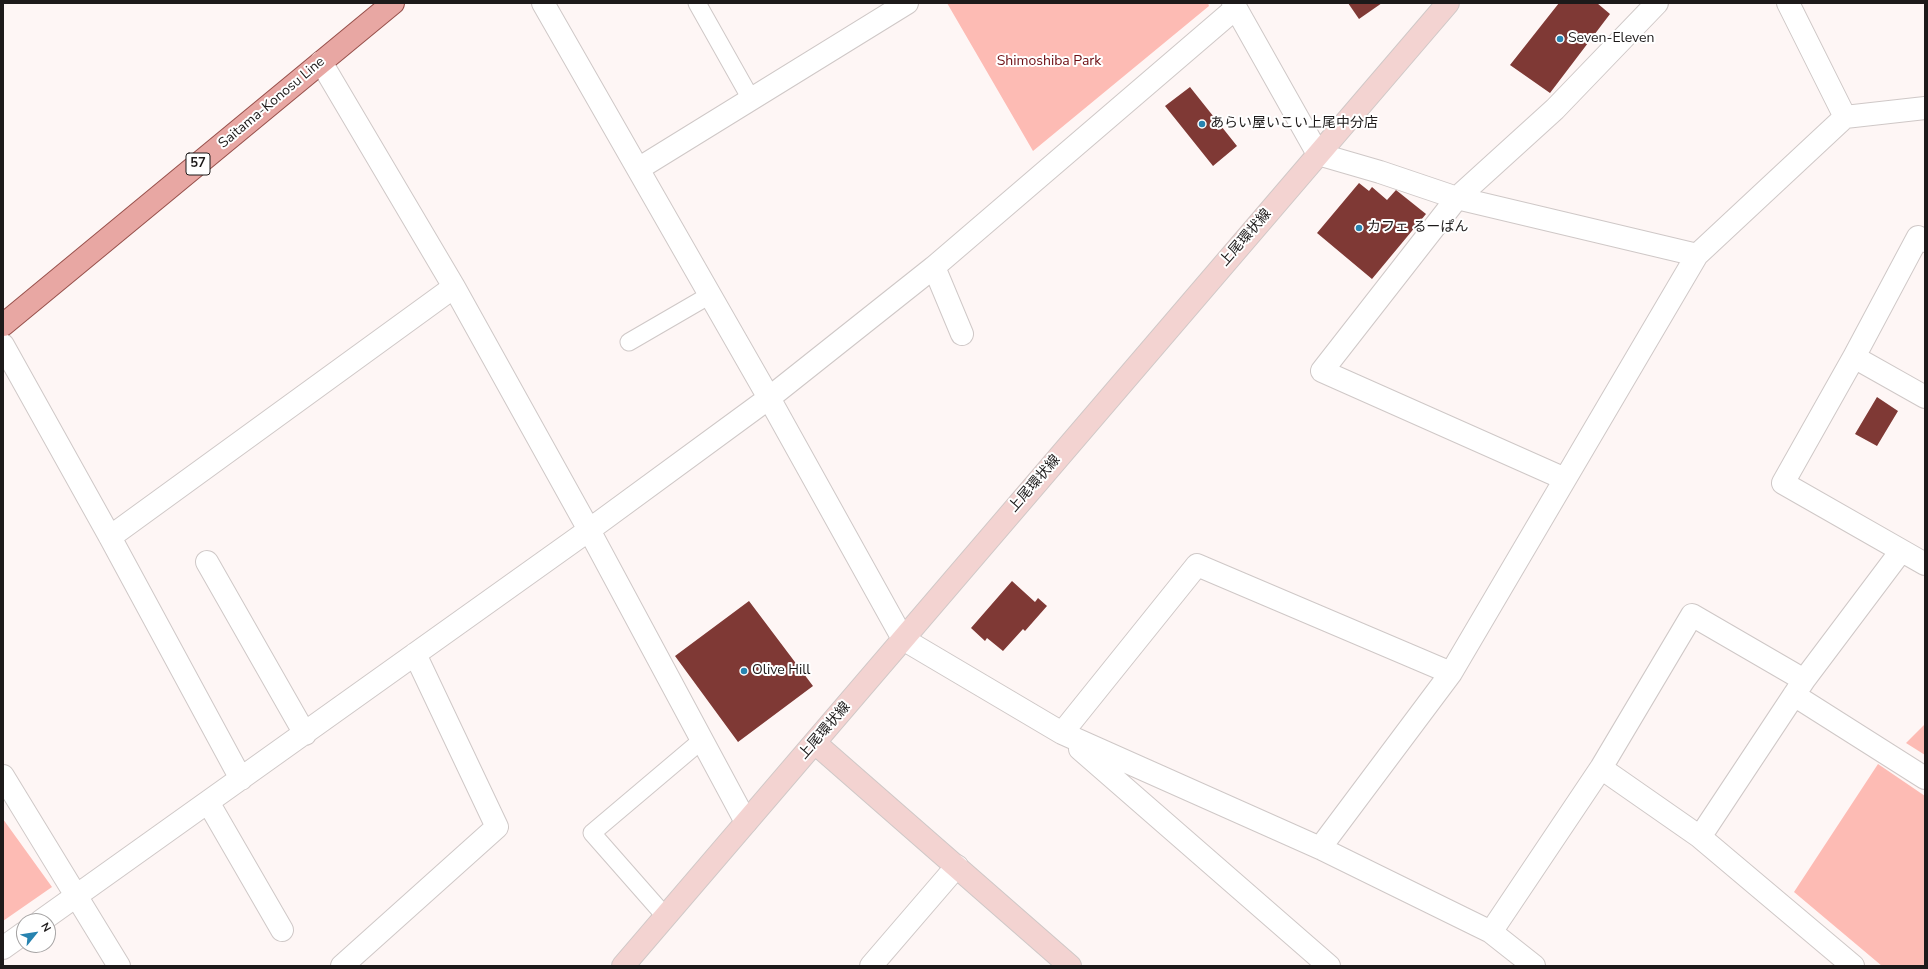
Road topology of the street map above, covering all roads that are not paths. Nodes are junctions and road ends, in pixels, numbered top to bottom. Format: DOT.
graph roads {
  1 [pos="393,3"];
  2 [pos="543,3"];
  3 [pos="697,3"];
  4 [pos="907,3"];
  5 [pos="1448,3"];
  6 [pos="1657,3"];
  7 [pos="1788,3"];
  8 [pos="1235,6"];
  9 [pos="321,62"];
  10 [pos="751,99"];
  11 [pos="1925,108"];
  12 [pos="1845,117"];
  13 [pos="1318,154"];
  14 [pos="638,169"];
  15 [pos="1457,198"];
  16 [pos="1925,241"];
  17 [pos="1697,256"];
  18 [pos="934,267"];
  19 [pos="454,287"];
  20 [pos="710,295"];
  21 [pos="3,325"];
  22 [pos="962,334"];
  23 [pos="628,342"];
  24 [pos="3,345"];
  25 [pos="1854,357"];
  26 [pos="1925,397"];
  27 [pos="769,398"];
  28 [pos="1565,478"];
  29 [pos="589,530"];
  30 [pos="110,537"];
  31 [pos="1901,551"];
  32 [pos="207,562"];
  33 [pos="1925,564"];
  34 [pos="903,639"];
  35 [pos="415,654"];
  36 [pos="1451,673"];
  37 [pos="1799,687"];
  38 [pos="304,734"];
  39 [pos="1062,734"];
  40 [pos="702,740"];
  41 [pos="815,743"];
  42 [pos="1601,768"];
  43 [pos="3,776"];
  44 [pos="1925,778"];
  45 [pos="241,779"];
  46 [pos="208,802"];
  47 [pos="746,822"];
  48 [pos="1700,837"];
  49 [pos="1320,848"];
  50 [pos="957,866"];
  51 [pos="77,896"];
  52 [pos="53,913"];
  53 [pos="665,916"];
  54 [pos="282,930"];
  55 [pos="1490,932"];
  56 [pos="16,939"];
  57 [pos="3,948"];
  58 [pos="119,966"];
  59 [pos="342,966"];
  60 [pos="623,966"];
  61 [pos="871,966"];
  62 [pos="1070,966"];
  63 [pos="1329,966"];
  64 [pos="1534,966"];
  65 [pos="1853,966"];
  1 -- 9 [label="main road, Saitama-Konosu Line / 57"];
  2 -- 14 [label="street"];
  3 -- 10 [label="lane"];
  4 -- 10 [label="street"];
  5 -- 13 [label="main road, 上尾環状線"];
  6 -- 15 [label="street"];
  7 -- 12 [label="street"];
  8 -- 13 [label="street"];
  8 -- 18 [label="street"];
  9 -- 19 [label="street"];
  9 -- 21 [label="main road, Saitama-Konosu Line / 57"];
  10 -- 14 [label="street"];
  11 -- 12 [label="street"];
  12 -- 17 [label="street"];
  13 -- 15 [label="street"];
  13 -- 34 [label="main road, 上尾環状線"];
  14 -- 20 [label="street"];
  15 -- 17 [label="street"];
  15 -- 28 [label="street"];
  16 -- 25 [label="street"];
  17 -- 28 [label="street"];
  18 -- 22 [label="street"];
  18 -- 27 [label="street"];
  19 -- 29 [label="street"];
  19 -- 30 [label="street"];
  20 -- 23 [label="lane"];
  20 -- 27 [label="street"];
  24 -- 30 [label="street"];
  25 -- 26 [label="street"];
  25 -- 31 [label="street"];
  27 -- 29 [label="street"];
  27 -- 34 [label="street"];
  28 -- 36 [label="street"];
  29 -- 35 [label="street"];
  29 -- 40 [label="street"];
  30 -- 45 [label="street"];
  31 -- 33 [label="street"];
  31 -- 37 [label="street"];
  32 -- 38 [label="street"];
  34 -- 39 [label="street"];
  34 -- 41 [label="main road, 上尾環状線"];
  35 -- 38 [label="street"];
  35 -- 59 [label="street"];
  36 -- 39 [label="street"];
  36 -- 49 [label="street"];
  37 -- 42 [label="street"];
  37 -- 44 [label="street"];
  37 -- 48 [label="street"];
  38 -- 45 [label="street"];
  39 -- 49 [label="street"];
  39 -- 63 [label="street"];
  40 -- 47 [label="street"];
  40 -- 53 [label="lane"];
  41 -- 47 [label="main road, 上尾環状線"];
  41 -- 50 [label="main road"];
  42 -- 48 [label="street"];
  42 -- 55 [label="street"];
  43 -- 51 [label="street"];
  45 -- 46 [label="street"];
  46 -- 51 [label="street"];
  46 -- 54 [label="street"];
  47 -- 53 [label="main road, 上尾環状線"];
  48 -- 65 [label="street"];
  49 -- 55 [label="street"];
  50 -- 61 [label="street"];
  50 -- 62 [label="main road"];
  51 -- 52 [label="street"];
  51 -- 58 [label="street"];
  53 -- 60 [label="main road, 上尾環状線"];
  55 -- 64 [label="street"];
  56 -- 57 [label="street"];
}
